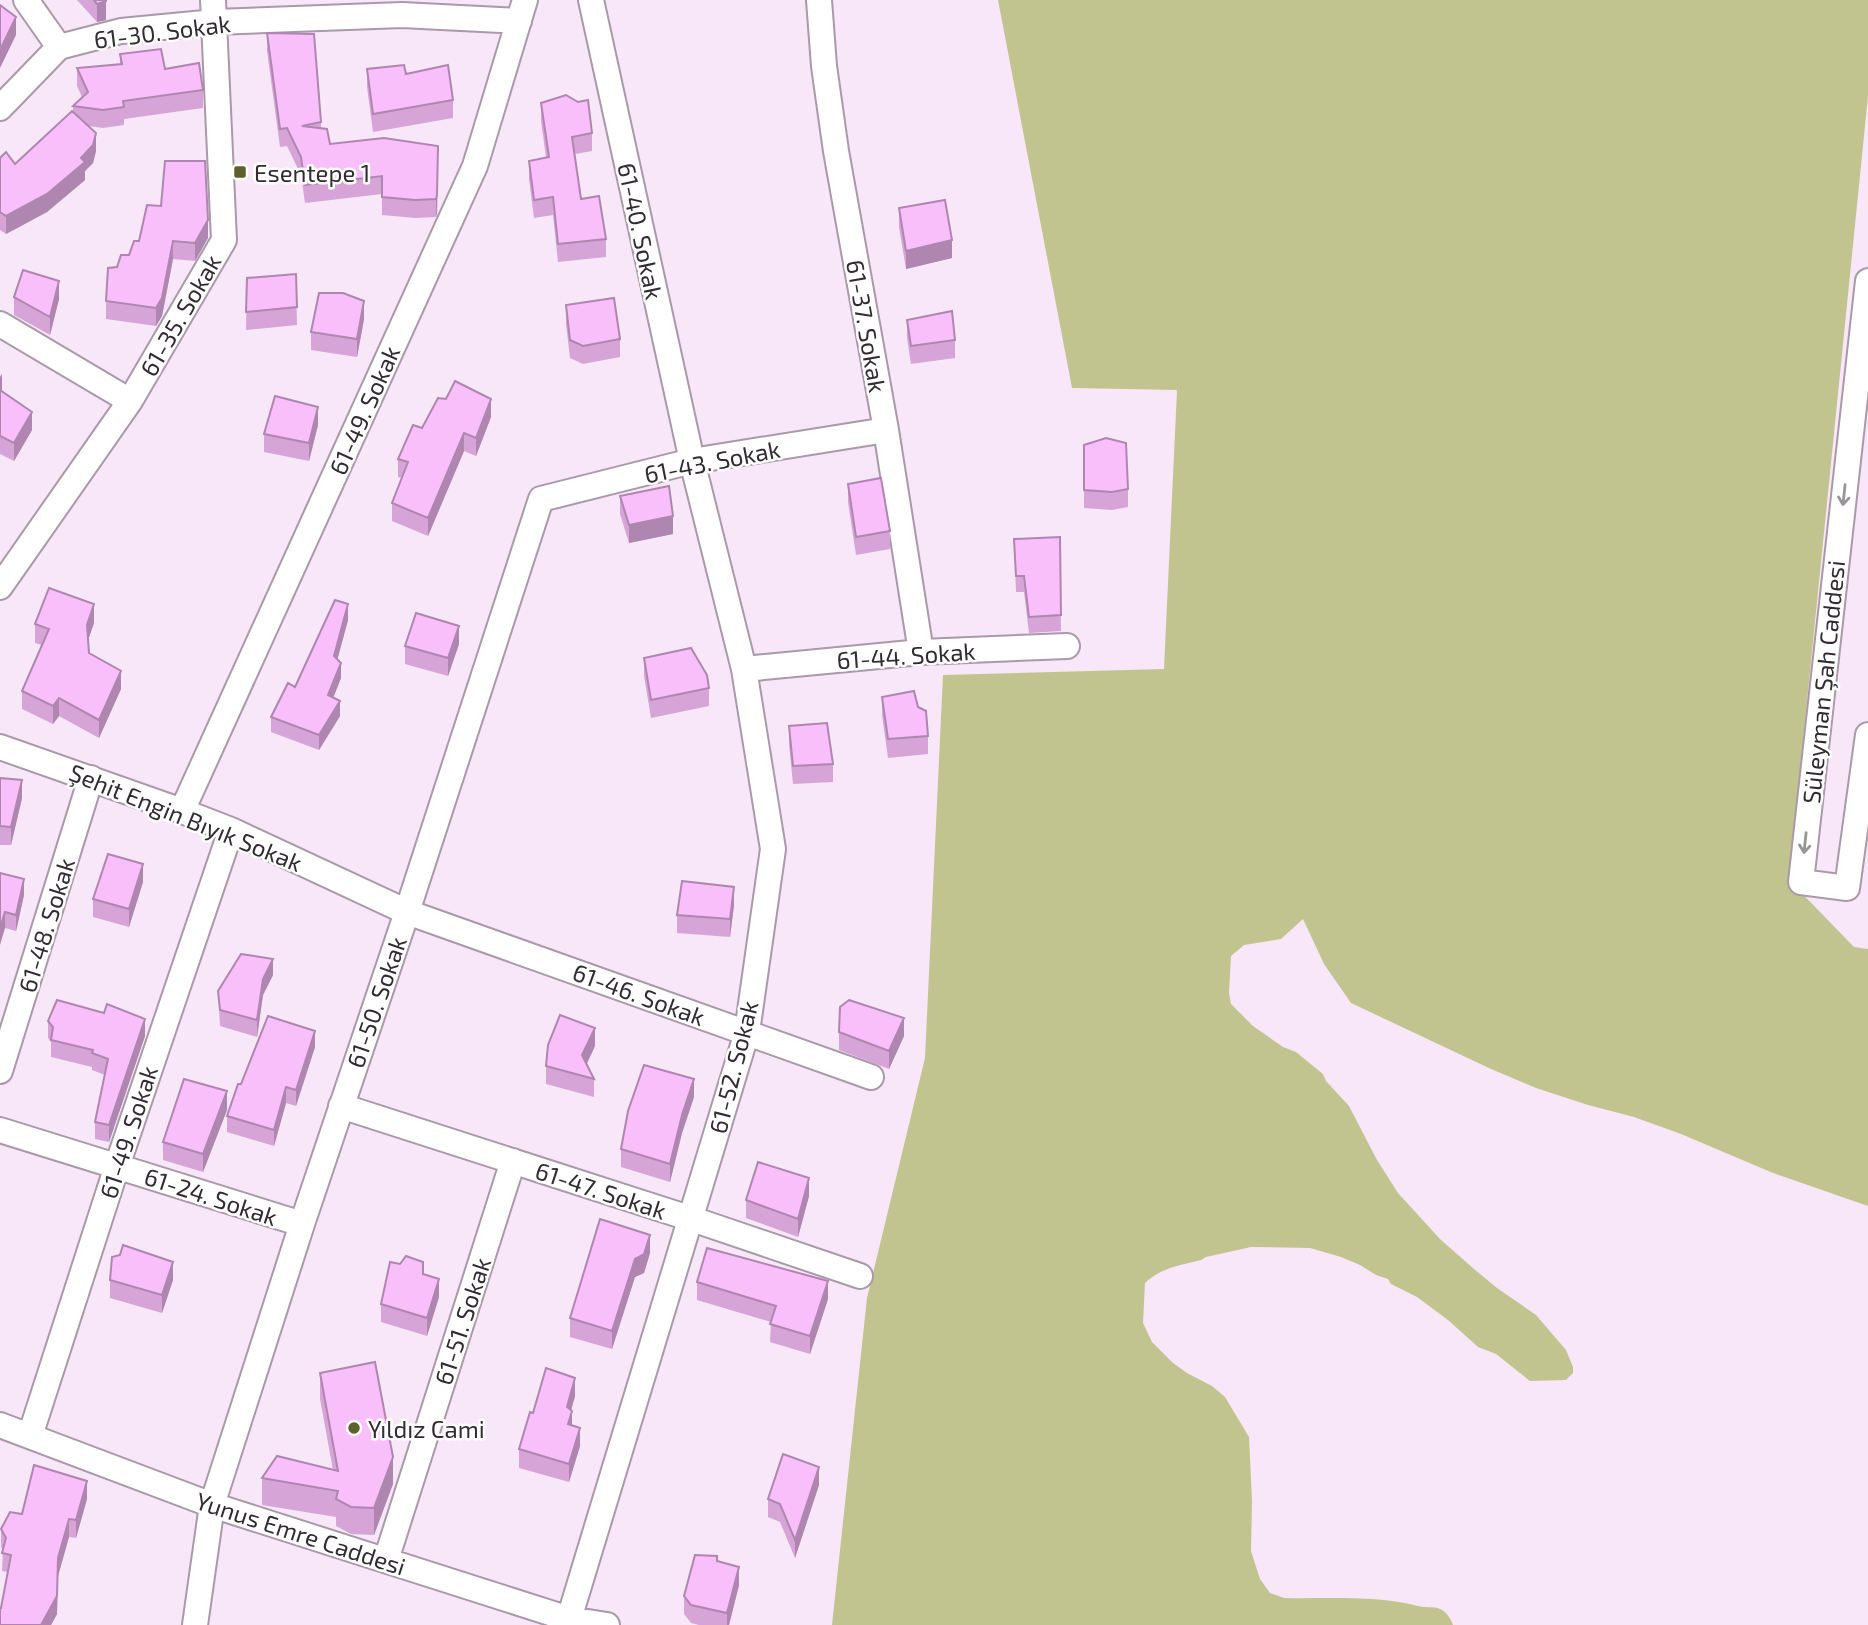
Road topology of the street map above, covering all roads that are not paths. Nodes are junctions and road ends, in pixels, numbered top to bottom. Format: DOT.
graph roads {
  1 [pos="26,0"];
  2 [pos="591,0"];
  3 [pos="819,0"];
  4 [pos="522,10"];
  5 [pos="214,11"];
  6 [pos="59,47"];
  7 [pos="0,108"];
  8 [pos="1868,281"];
  9 [pos="0,324"];
  10 [pos="130,401"];
  11 [pos="1861,405"];
  12 [pos="886,430"];
  13 [pos="1859,445"];
  14 [pos="692,461"];
  15 [pos="541,499"];
  16 [pos="0,587"];
  17 [pos="1067,646"];
  18 [pos="921,652"];
  19 [pos="744,669"];
  20 [pos="1868,735"];
  21 [pos="0,747"];
  22 [pos="91,778"];
  23 [pos="183,811"];
  24 [pos="231,830"];
  25 [pos="407,912"];
  26 [pos="747,1032"];
  27 [pos="0,1071"];
  28 [pos="871,1077"];
  29 [pos="341,1106"];
  30 [pos="0,1129"];
  31 [pos="513,1161"];
  32 [pos="117,1166"];
  33 [pos="692,1219"];
  34 [pos="302,1224"];
  35 [pos="860,1276"];
  36 [pos="0,1425"];
  37 [pos="30,1436"];
  38 [pos="212,1505"];
  39 [pos="386,1560"];
  40 [pos="569,1622"];
  41 [pos="195,1625"];
  42 [pos="607,1625"];
  1 -- 6 [label="street"];
  2 -- 14 [label="street, 61-40. Sokak"];
  3 -- 12 [label="street, 61-37. Sokak"];
  4 -- 5 [label="street, 61-30. Sokak"];
  4 -- 23 [label="street, 61-49. Sokak"];
  5 -- 6 [label="street, 61-30. Sokak"];
  5 -- 10 [label="street, 61-35. Sokak"];
  6 -- 7 [label="street, 61-30. Sokak"];
  8 -- 11 [label="street, Süleyman Şah Caddesi"];
  9 -- 10 [label="street"];
  10 -- 16 [label="street, 61-35. Sokak"];
  11 -- 13 [label="street, Süleyman Şah Caddesi"];
  12 -- 14 [label="street, 61-43. Sokak"];
  12 -- 18 [label="street, 61-37. Sokak"];
  13 -- 20 [label="street, Süleyman Şah Caddesi, one-way"];
  14 -- 15 [label="street, 61-43. Sokak"];
  14 -- 19 [label="street, 61-52. Sokak"];
  15 -- 25 [label="street, 61-50. Sokak"];
  17 -- 18 [label="street, 61-44. Sokak"];
  18 -- 19 [label="street, 61-44. Sokak"];
  19 -- 26 [label="street, 61-52. Sokak"];
  21 -- 22 [label="street, Şehit Engin Bıyık Sokak"];
  22 -- 23 [label="street, Şehit Engin Bıyık Sokak"];
  22 -- 27 [label="street, 61-48. Sokak"];
  23 -- 24 [label="street, Şehit Engin Bıyık Sokak"];
  24 -- 25 [label="street, Şehit Engin Bıyık Sokak"];
  24 -- 32 [label="street, 61-49. Sokak"];
  25 -- 26 [label="street, 61-46. Sokak"];
  25 -- 29 [label="street, 61-50. Sokak"];
  26 -- 28 [label="street, 61-46. Sokak"];
  26 -- 33 [label="street, 61-52. Sokak"];
  29 -- 31 [label="street, 61-47. Sokak"];
  29 -- 34 [label="street, 61-50. Sokak"];
  30 -- 32 [label="street, 61-24. Sokak"];
  31 -- 33 [label="street, 61-47. Sokak"];
  31 -- 39 [label="street, 61-51. Sokak"];
  32 -- 34 [label="street, 61-24. Sokak"];
  32 -- 37 [label="street, 61-49. Sokak"];
  33 -- 35 [label="street, 61-47. Sokak"];
  33 -- 40 [label="street, 61-52. Sokak"];
  34 -- 38 [label="street, 61-50. Sokak"];
  36 -- 37 [label="street, Yunus Emre Caddesi"];
  37 -- 38 [label="street, Yunus Emre Caddesi"];
  38 -- 39 [label="street, Yunus Emre Caddesi"];
  38 -- 41 [label="street, 61-50. Sokak"];
  39 -- 40 [label="street, Yunus Emre Caddesi"];
  40 -- 42 [label="street, Yunus Emre Caddesi"];
}
